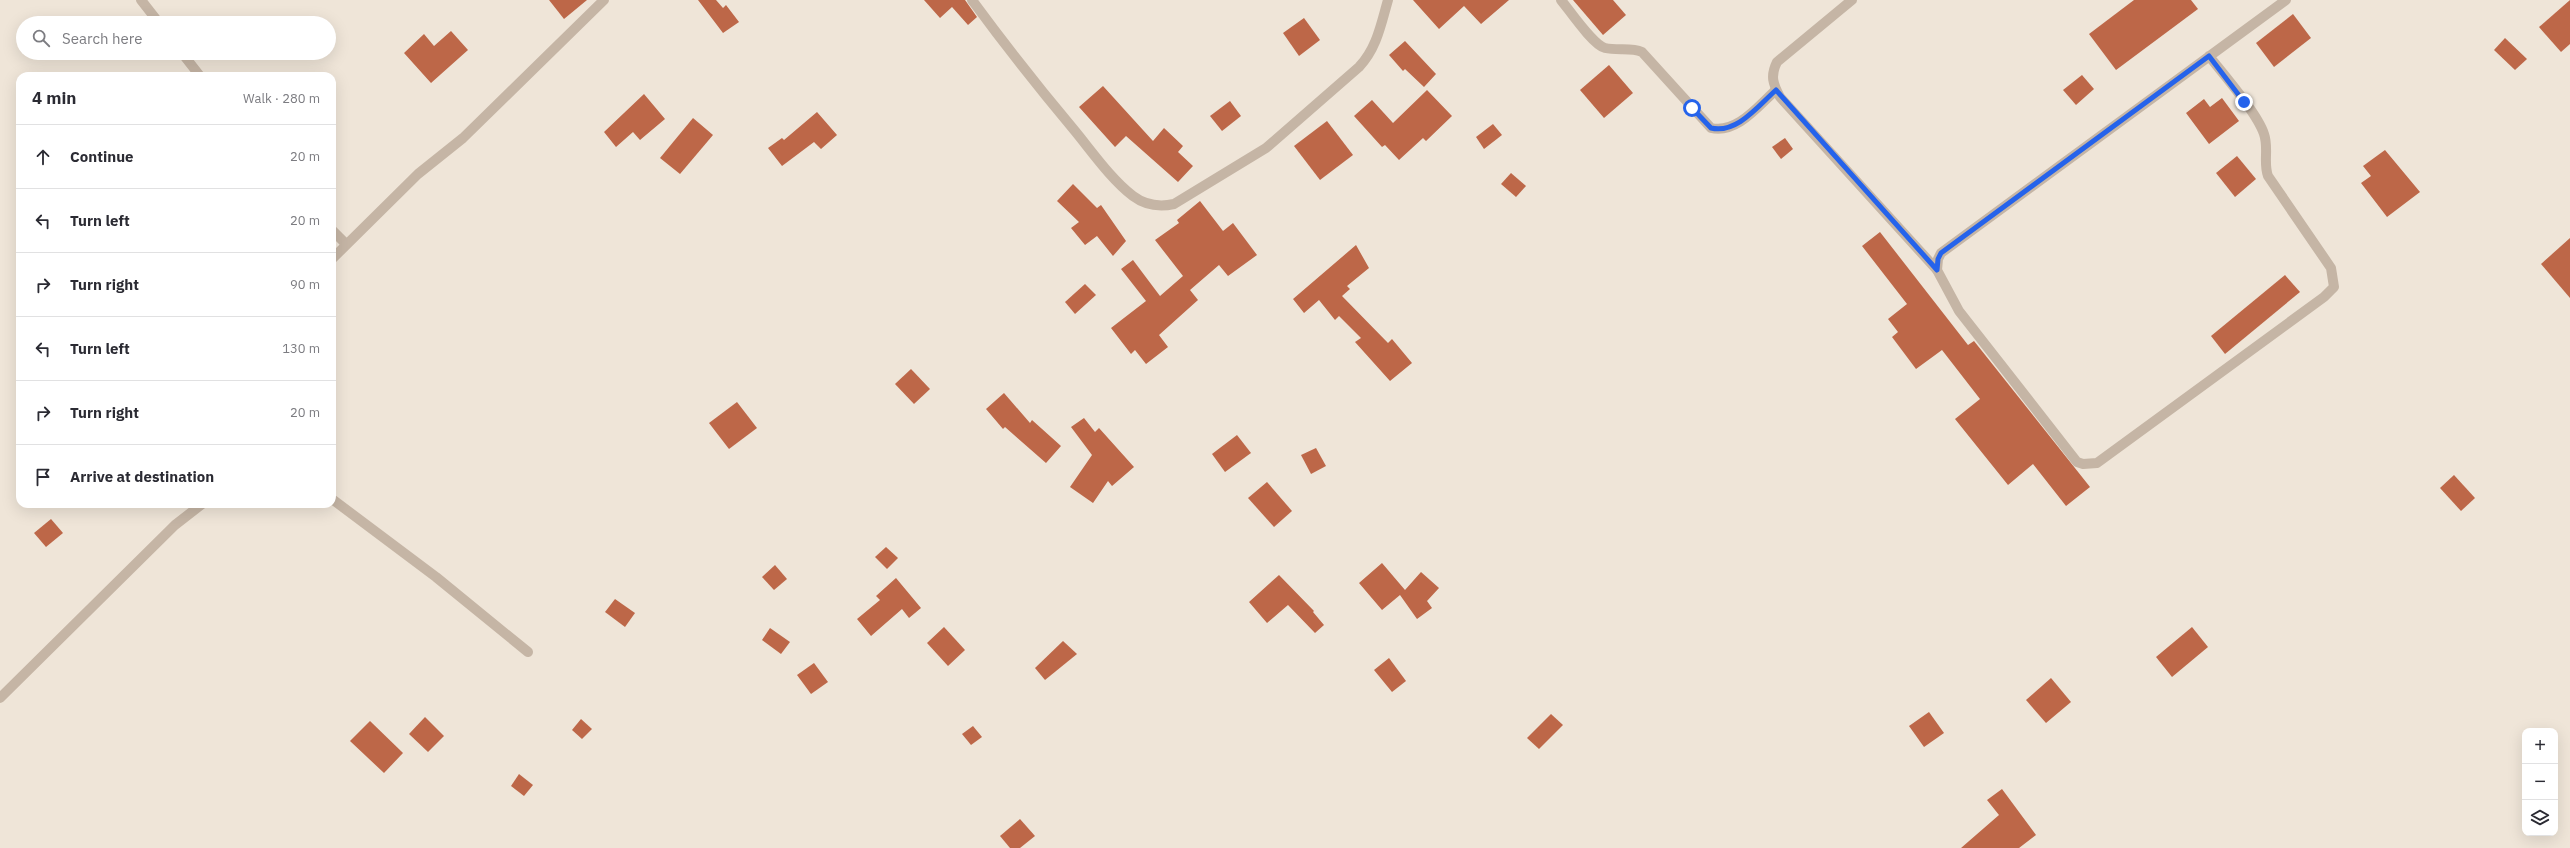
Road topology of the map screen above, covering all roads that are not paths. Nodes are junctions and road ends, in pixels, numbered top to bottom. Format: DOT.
graph roads {
  1 [pos="141,0"];
  2 [pos="604,0"];
  3 [pos="972,0"];
  4 [pos="1388,0"];
  5 [pos="1562,0"];
  6 [pos="1852,0"];
  7 [pos="2286,0"];
  8 [pos="154,16"];
  9 [pos="2209,56"];
  10 [pos="187,60"];
  11 [pos="197,72"];
  12 [pos="1776,90"];
  13 [pos="336,234"];
  14 [pos="346,244"];
  15 [pos="336,255"];
  16 [pos="1937,270"];
  17 [pos="336,502"];
  18 [pos="197,508"];
  19 [pos="528,652"];
  20 [pos="0,698"];
  1 -- 8 [label="street"];
  2 -- 14 [label="street"];
  3 -- 4 [label="street"];
  5 -- 12 [label="street"];
  6 -- 12 [label="street"];
  7 -- 9 [label="street"];
  9 -- 16 [label="street"];
  9 -- 16 [label="street"];
  10 -- 11 [label="street"];
  12 -- 16 [label="street"];
  13 -- 14 [label="street"];
  14 -- 15 [label="street"];
  17 -- 19 [label="street"];
  18 -- 20 [label="street"];
}
